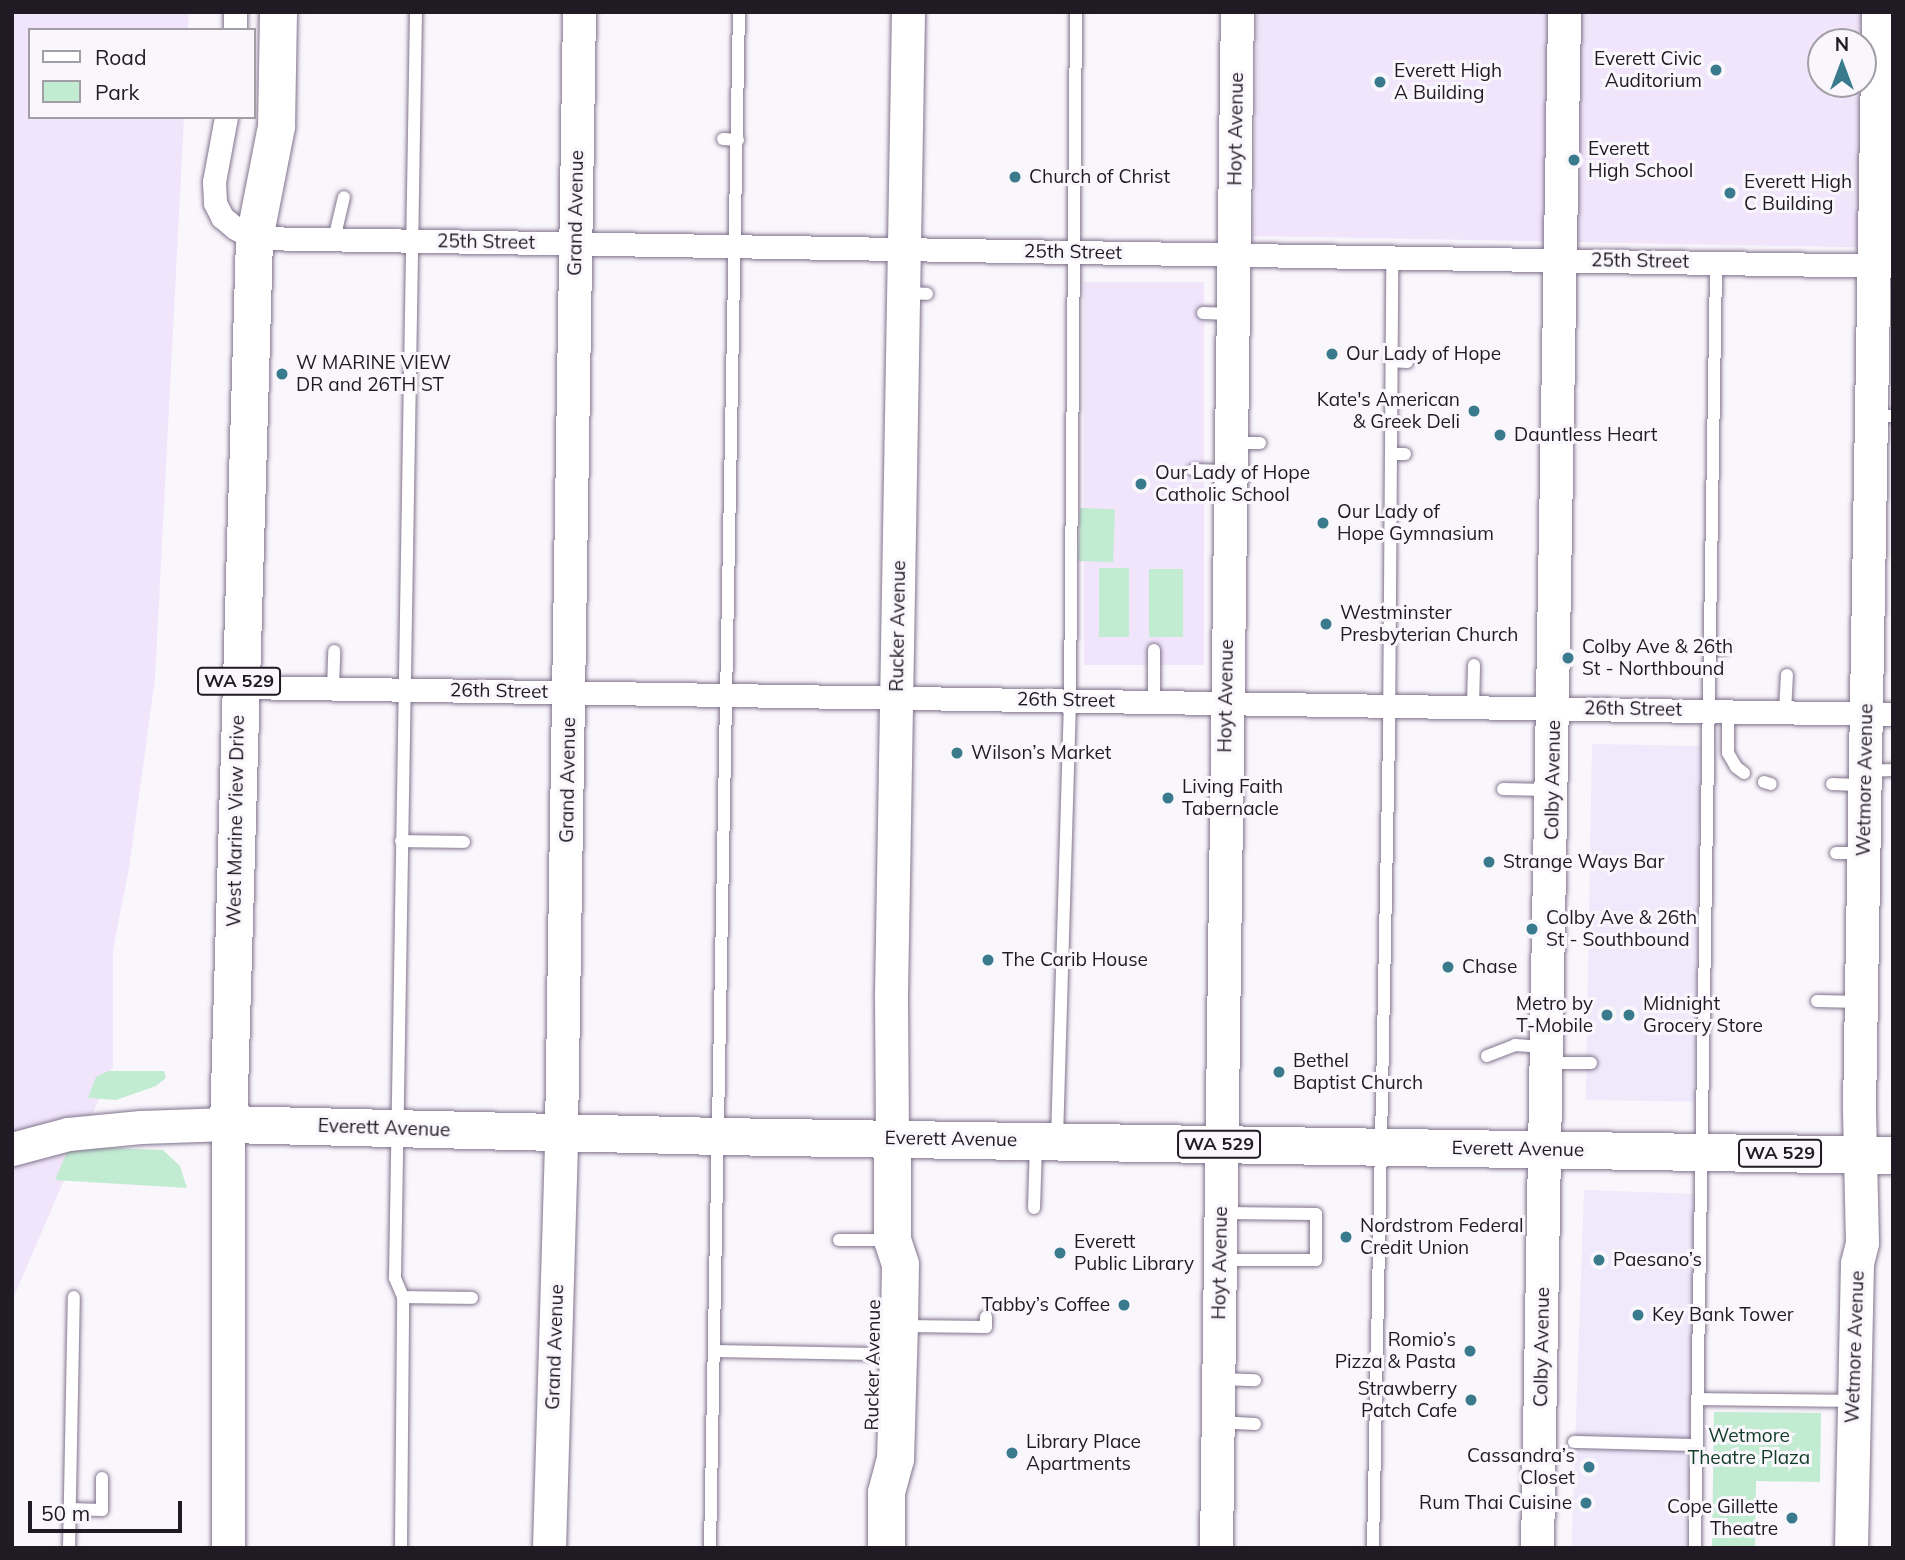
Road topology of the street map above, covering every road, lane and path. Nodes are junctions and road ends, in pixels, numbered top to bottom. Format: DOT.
graph roads {
  1 [pos="278,12"];
  2 [pos="416,12"];
  3 [pos="579,12"];
  4 [pos="739,12"];
  5 [pos="908,12"];
  6 [pos="1076,12"];
  7 [pos="1237,12"];
  8 [pos="1564,12"];
  9 [pos="1878,12"];
  10 [pos="226,119"];
  11 [pos="723,139"];
  12 [pos="738,140"];
  13 [pos="344,197"];
  14 [pos="1884,197"];
  15 [pos="254,238"];
  16 [pos="334,239"];
  17 [pos="414,240"];
  18 [pos="576,243"];
  19 [pos="737,246"];
  20 [pos="904,248"];
  21 [pos="1074,252"];
  22 [pos="1235,254"];
  23 [pos="1392,257"];
  24 [pos="1559,260"];
  25 [pos="1716,262"];
  26 [pos="1883,266"];
  27 [pos="1391,361"];
  28 [pos="1407,362"];
  29 [pos="1882,416"];
  30 [pos="1377,446"];
  31 [pos="1391,450"];
  32 [pos="1240,452"];
  33 [pos="1405,454"];
  34 [pos="1194,470"];
  35 [pos="1725,648"];
  36 [pos="1710,649"];
  37 [pos="1154,650"];
  38 [pos="334,651"];
  39 [pos="1474,665"];
  40 [pos="1787,675"];
  41 [pos="239,687"];
  42 [pos="333,688"];
  43 [pos="403,690"];
  44 [pos="569,692"];
  45 [pos="728,695"];
  46 [pos="897,697"];
  47 [pos="1070,700"];
  48 [pos="1154,701"];
  49 [pos="1225,702"];
  50 [pos="1389,705"];
  51 [pos="1473,707"];
  52 [pos="1554,708"];
  53 [pos="1719,711"];
  54 [pos="1786,712"];
  55 [pos="1879,713"];
  56 [pos="1744,773"];
  57 [pos="1874,775"];
  58 [pos="1832,784"];
  59 [pos="1503,789"];
  60 [pos="1552,790"];
  61 [pos="401,841"];
  62 [pos="464,842"];
  63 [pos="1818,1001"];
  64 [pos="1861,1002"];
  65 [pos="1548,1055"];
  66 [pos="1487,1056"];
  67 [pos="1591,1063"];
  68 [pos="228,1124"];
  69 [pos="397,1128"];
  70 [pos="561,1132"];
  71 [pos="719,1136"];
  72 [pos="892,1139"];
  73 [pos="1047,1141"];
  74 [pos="1222,1144"];
  75 [pos="1381,1146"];
  76 [pos="12,1149"];
  77 [pos="1546,1149"];
  78 [pos="1701,1152"];
  79 [pos="1876,1154"];
  80 [pos="1034,1208"];
  81 [pos="1221,1213"];
  82 [pos="839,1240"];
  83 [pos="892,1240"];
  84 [pos="1220,1259"];
  85 [pos="74,1297"];
  86 [pos="403,1297"];
  87 [pos="472,1298"];
  88 [pos="986,1317"];
  89 [pos="899,1326"];
  90 [pos="714,1351"];
  91 [pos="873,1354"];
  92 [pos="1219,1379"];
  93 [pos="1255,1380"];
  94 [pos="1697,1399"];
  95 [pos="1853,1401"];
  96 [pos="1218,1422"];
  97 [pos="1255,1424"];
  98 [pos="1574,1442"];
  99 [pos="1697,1445"];
  100 [pos="102,1478"];
  101 [pos="886,1492"];
  102 [pos="70,1509"];
  103 [pos="69,1548"];
  104 [pos="228,1548"];
  105 [pos="401,1548"];
  106 [pos="549,1548"];
  107 [pos="710,1548"];
  108 [pos="886,1548"];
  109 [pos="1216,1548"];
  110 [pos="1373,1548"];
  111 [pos="1537,1548"];
  112 [pos="1695,1548"];
  113 [pos="1851,1548"];
  1 -- 15 [label="main road, West Marine View Drive / WA 529"];
  2 -- 17 [label="lane"];
  3 -- 18 [label="street, Grand Avenue"];
  4 -- 12 [label="lane"];
  5 -- 20 [label="street, Rucker Avenue"];
  6 -- 21 [label="lane"];
  7 -- 22 [label="street, Hoyt Avenue"];
  8 -- 24 [label="street, Colby Avenue"];
  9 -- 14 [label="street, Wetmore Avenue"];
  10 -- 15 [label="street"];
  11 -- 12 [label="lane"];
  12 -- 19 [label="lane"];
  13 -- 16 [label="lane"];
  14 -- 26 [label="street, Wetmore Avenue"];
  15 -- 16 [label="street, 25th Street"];
  15 -- 41 [label="main road, West Marine View Drive / WA 529"];
  16 -- 17 [label="street, 25th Street"];
  17 -- 18 [label="street, 25th Street"];
  17 -- 43 [label="lane"];
  18 -- 19 [label="street, 25th Street"];
  18 -- 44 [label="street, Grand Avenue"];
  19 -- 20 [label="street, 25th Street"];
  19 -- 45 [label="lane"];
  20 -- 21 [label="street, 25th Street"];
  20 -- 46 [label="street, Rucker Avenue"];
  21 -- 22 [label="street, 25th Street"];
  21 -- 47 [label="lane"];
  22 -- 23 [label="street, 25th Street"];
  22 -- 32 [label="street, Hoyt Avenue"];
  23 -- 24 [label="street, 25th Street"];
  23 -- 27 [label="lane"];
  24 -- 25 [label="street, 25th Street"];
  24 -- 52 [label="street, Colby Avenue"];
  25 -- 26 [label="street, 25th Street"];
  25 -- 36 [label="lane"];
  26 -- 29 [label="street, Wetmore Avenue"];
  27 -- 28 [label="lane"];
  27 -- 31 [label="lane"];
  29 -- 55 [label="street, Wetmore Avenue"];
  30 -- 31 [label="lane"];
  31 -- 33 [label="lane"];
  31 -- 50 [label="lane"];
  32 -- 34 [label="lane"];
  32 -- 49 [label="street, Hoyt Avenue"];
  35 -- 36 [label="lane"];
  36 -- 53 [label="lane"];
  37 -- 48 [label="lane"];
  38 -- 42 [label="lane"];
  39 -- 51 [label="lane"];
  40 -- 54 [label="lane"];
  41 -- 42 [label="street, 26th Street"];
  41 -- 68 [label="main road, West Marine View Drive / WA 529"];
  42 -- 43 [label="street, 26th Street"];
  43 -- 44 [label="street, 26th Street"];
  43 -- 61 [label="lane"];
  44 -- 45 [label="street, 26th Street"];
  44 -- 70 [label="street, Grand Avenue"];
  45 -- 46 [label="street, 26th Street"];
  45 -- 71 [label="lane"];
  46 -- 47 [label="street, 26th Street"];
  46 -- 72 [label="street, Rucker Avenue"];
  47 -- 48 [label="street, 26th Street"];
  47 -- 73 [label="lane"];
  48 -- 49 [label="street, 26th Street"];
  49 -- 50 [label="street, 26th Street"];
  49 -- 74 [label="street, Hoyt Avenue"];
  50 -- 51 [label="street, 26th Street"];
  50 -- 75 [label="lane"];
  51 -- 52 [label="street, 26th Street"];
  52 -- 53 [label="street, 26th Street"];
  52 -- 60 [label="street, Colby Avenue"];
  53 -- 54 [label="street, 26th Street"];
  53 -- 56 [label="lane"];
  53 -- 78 [label="lane"];
  54 -- 55 [label="street, 26th Street"];
  55 -- 57 [label="street, Wetmore Avenue"];
  57 -- 58 [label="lane"];
  57 -- 64 [label="street, Wetmore Avenue"];
  59 -- 60 [label="lane"];
  60 -- 65 [label="street, Colby Avenue"];
  61 -- 62 [label="lane"];
  61 -- 69 [label="lane"];
  63 -- 64 [label="lane"];
  64 -- 79 [label="street, Wetmore Avenue"];
  65 -- 66 [label="lane"];
  65 -- 67 [label="lane"];
  65 -- 77 [label="street, Colby Avenue"];
  68 -- 69 [label="main road, Everett Avenue / WA 529"];
  68 -- 76 [label="street, Everett Avenue"];
  68 -- 104 [label="street, West Marine View Drive"];
  69 -- 70 [label="main road, Everett Avenue / WA 529"];
  69 -- 86 [label="lane"];
  70 -- 71 [label="main road, Everett Avenue / WA 529"];
  70 -- 106 [label="street, Grand Avenue"];
  71 -- 72 [label="main road, Everett Avenue / WA 529"];
  71 -- 90 [label="lane"];
  72 -- 73 [label="main road, Everett Avenue / WA 529"];
  72 -- 83 [label="main road, Rucker Avenue"];
  73 -- 74 [label="main road, Everett Avenue / WA 529"];
  73 -- 80 [label="lane"];
  74 -- 75 [label="main road, Everett Avenue / WA 529"];
  74 -- 81 [label="street, Hoyt Avenue"];
  75 -- 77 [label="main road, Everett Avenue / WA 529"];
  75 -- 110 [label="lane"];
  77 -- 78 [label="main road, Everett Avenue / WA 529"];
  77 -- 111 [label="street, Colby Avenue"];
  78 -- 79 [label="main road, Everett Avenue / WA 529"];
  78 -- 94 [label="lane"];
  79 -- 95 [label="street, Wetmore Avenue"];
  81 -- 84 [label="street, Hoyt Avenue"];
  81 -- 84 [label="lane"];
  82 -- 83 [label="lane"];
  83 -- 89 [label="main road, Rucker Avenue"];
  83 -- 91 [label="main road, Rucker Avenue"];
  84 -- 92 [label="street, Hoyt Avenue"];
  85 -- 102 [label="lane"];
  86 -- 87 [label="lane"];
  86 -- 105 [label="lane"];
  88 -- 89 [label="lane"];
  89 -- 101 [label="main road, Rucker Avenue"];
  90 -- 91 [label="lane"];
  90 -- 107 [label="lane"];
  91 -- 101 [label="main road, Rucker Avenue"];
  92 -- 93 [label="lane"];
  92 -- 96 [label="street, Hoyt Avenue"];
  94 -- 95 [label="lane"];
  94 -- 99 [label="lane"];
  95 -- 113 [label="street, Wetmore Avenue"];
  96 -- 97 [label="lane"];
  96 -- 109 [label="street, Hoyt Avenue"];
  98 -- 99 [label="lane"];
  99 -- 112 [label="lane"];
  100 -- 102 [label="lane"];
  101 -- 108 [label="main road, Rucker Avenue"];
  102 -- 103 [label="lane"];
}
